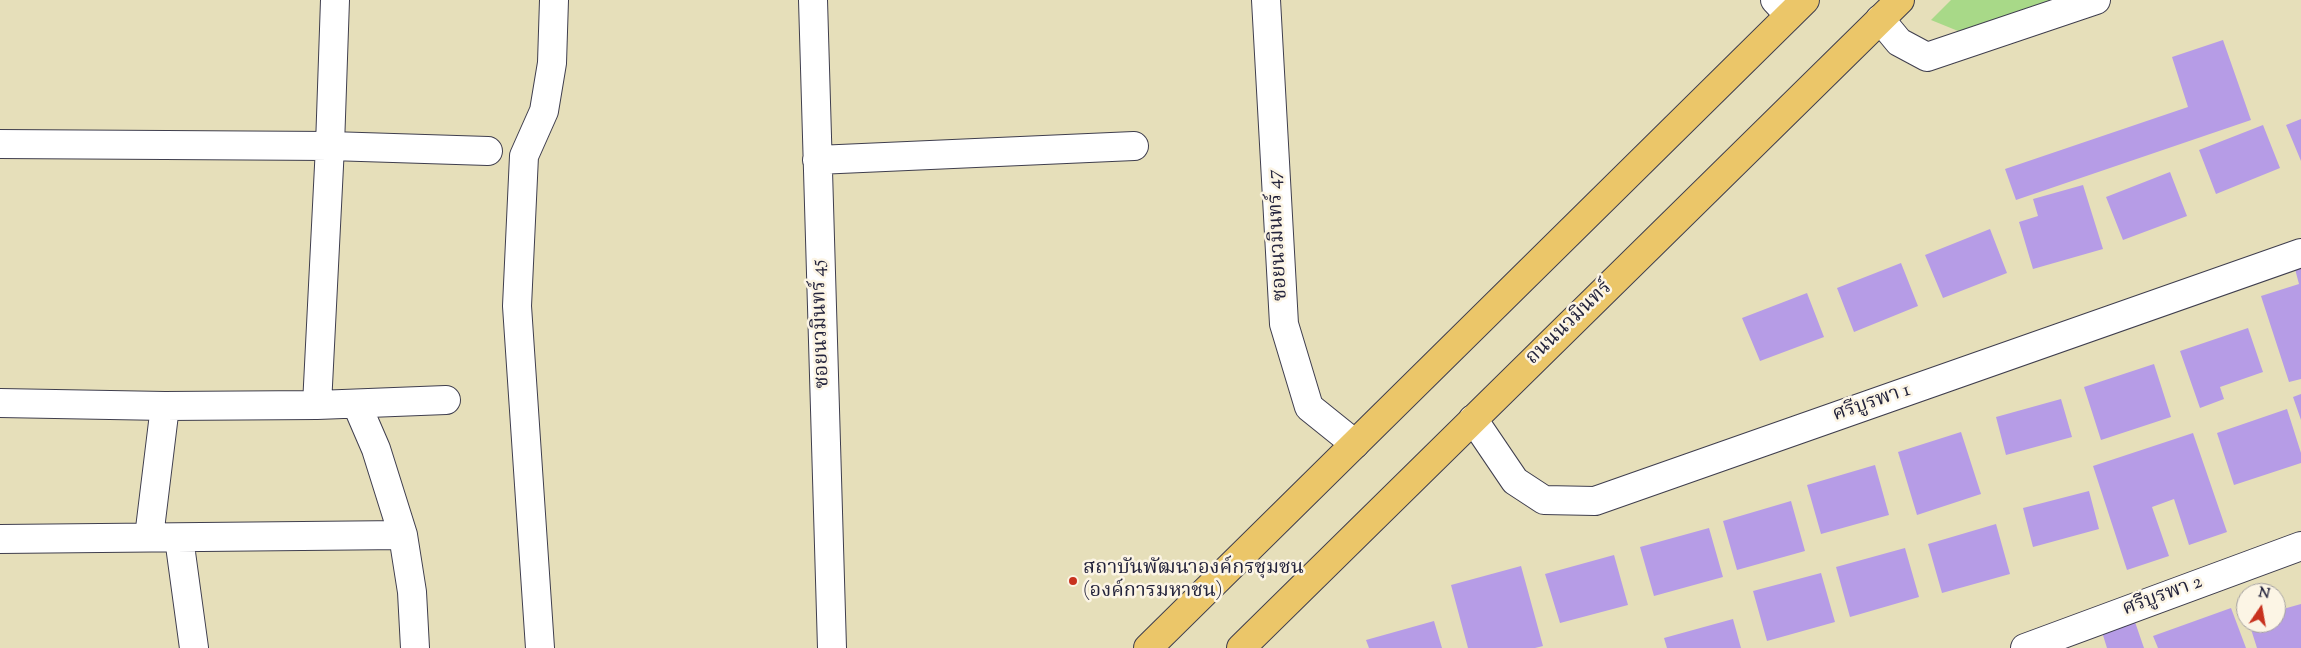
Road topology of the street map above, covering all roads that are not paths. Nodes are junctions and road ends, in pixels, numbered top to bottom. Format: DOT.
graph roads {
  1 [pos="335,0"];
  2 [pos="554,0"];
  3 [pos="814,0"];
  4 [pos="1266,0"];
  5 [pos="1900,0"];
  6 [pos="2096,0"];
  7 [pos="1790,5"];
  8 [pos="1880,19"];
  9 [pos="0,144"];
  10 [pos="330,146"];
  11 [pos="1134,146"];
  12 [pos="488,151"];
  13 [pos="816,160"];
  14 [pos="2301,253"];
  15 [pos="446,400"];
  16 [pos="0,403"];
  17 [pos="317,405"];
  18 [pos="357,405"];
  19 [pos="165,406"];
  20 [pos="1473,419"];
  21 [pos="1355,444"];
  22 [pos="403,535"];
  23 [pos="149,537"];
  24 [pos="179,538"];
  25 [pos="0,539"];
  26 [pos="2301,546"];
  27 [pos="194,648"];
  28 [pos="415,648"];
  29 [pos="540,648"];
  30 [pos="832,648"];
  31 [pos="1148,648"];
  32 [pos="1241,648"];
  33 [pos="2024,648"];
  1 -- 10 [label="street"];
  2 -- 29 [label="street"];
  3 -- 13 [label="street, ซอยนวมินทร์ 45"];
  4 -- 21 [label="street, ซอยนวมินทร์ 47"];
  5 -- 8 [label="main road, ถนนนวมินทร์"];
  6 -- 8 [label="street"];
  7 -- 21 [label="main road"];
  8 -- 20 [label="main road, ถนนนวมินทร์"];
  9 -- 10 [label="street"];
  10 -- 12 [label="street"];
  10 -- 17 [label="street"];
  11 -- 13 [label="street"];
  13 -- 30 [label="street, ซอยนวมินทร์ 45"];
  14 -- 20 [label="street, ศรีบูรพา 1"];
  15 -- 18 [label="street"];
  16 -- 19 [label="street"];
  17 -- 18 [label="street"];
  17 -- 19 [label="street"];
  18 -- 22 [label="street"];
  19 -- 23 [label="street"];
  20 -- 32 [label="main road, ถนนนวมินทร์"];
  21 -- 31 [label="main road"];
  22 -- 24 [label="street"];
  22 -- 28 [label="street"];
  23 -- 24 [label="street"];
  23 -- 25 [label="street"];
  24 -- 27 [label="street"];
  26 -- 33 [label="street, ศรีบูรพา 2"];
}
